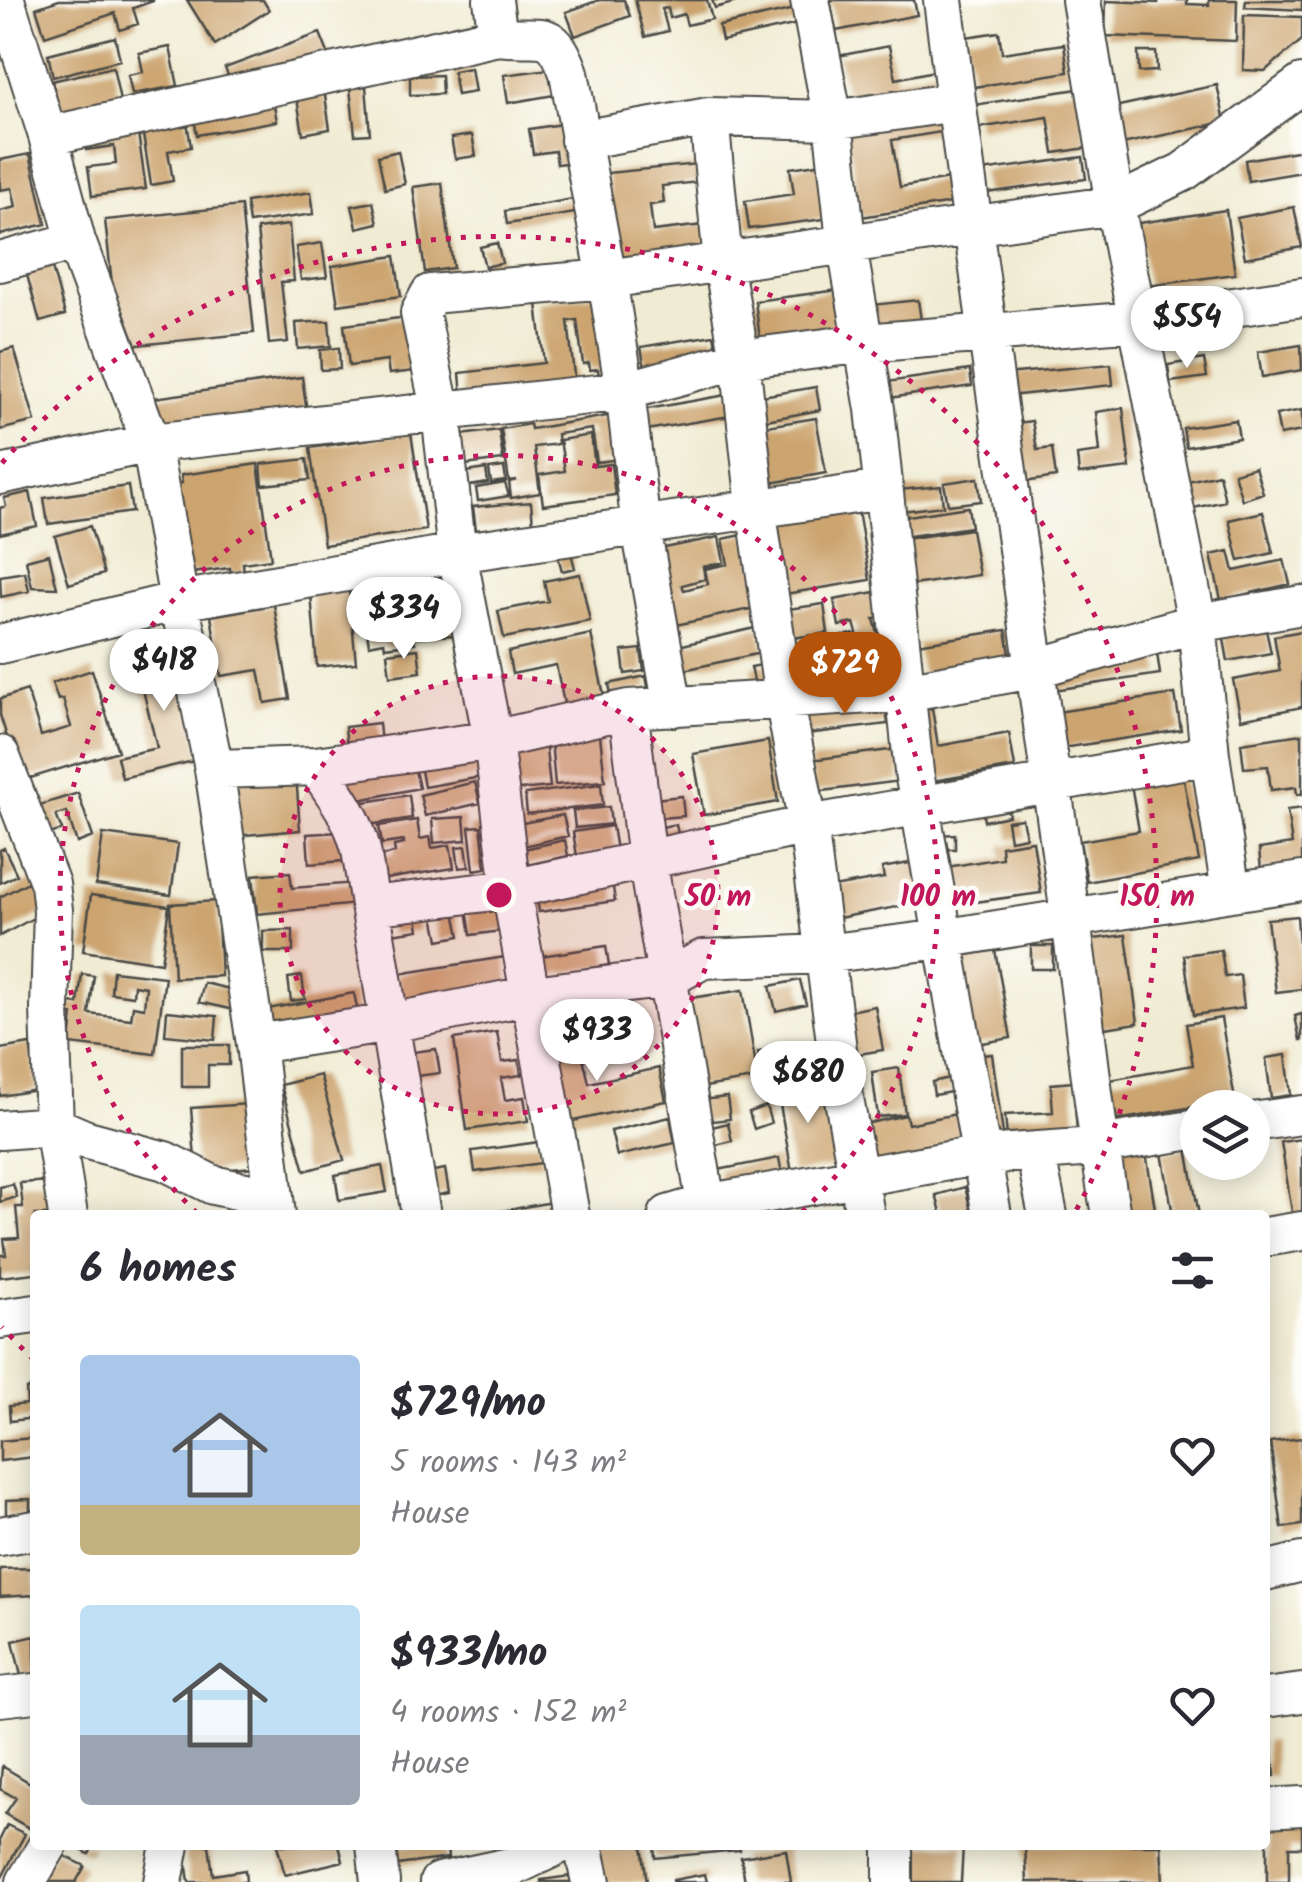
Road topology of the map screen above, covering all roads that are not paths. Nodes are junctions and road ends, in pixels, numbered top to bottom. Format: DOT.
graph roads {
  1 [pos="5,0"];
  2 [pos="810,0"];
  3 [pos="943,0"];
  4 [pos="1081,0"];
  5 [pos="496,18"];
  6 [pos="1302,84"];
  7 [pos="956,102"];
  8 [pos="709,117"];
  9 [pos="833,120"];
  10 [pos="48,136"];
  11 [pos="580,140"];
  12 [pos="1115,204"];
  13 [pos="974,225"];
  14 [pos="76,242"];
  15 [pos="846,242"];
  16 [pos="0,262"];
  17 [pos="723,262"];
  18 [pos="606,279"];
  19 [pos="1302,297"];
  20 [pos="1137,321"];
  21 [pos="988,333"];
  22 [pos="865,343"];
  23 [pos="740,359"];
  24 [pos="625,391"];
  25 [pos="440,413"];
  26 [pos="152,443"];
  27 [pos="0,475"];
  28 [pos="882,490"];
  29 [pos="756,507"];
  30 [pos="641,528"];
  31 [pos="456,554"];
  32 [pos="179,601"];
  33 [pos="1302,605"];
  34 [pos="1198,623"];
  35 [pos="0,644"];
  36 [pos="1034,668"];
  37 [pos="904,692"];
  38 [pos="784,698"];
  39 [pos="674,707"];
  40 [pos="628,709"];
  41 [pos="493,740"];
  42 [pos="0,754"];
  43 [pos="1210,756"];
  44 [pos="316,766"];
  45 [pos="214,770"];
  46 [pos="1050,784"];
  47 [pos="920,808"];
  48 [pos="808,825"];
  49 [pos="647,859"];
  50 [pos="1302,881"];
  51 [pos="511,889"];
  52 [pos="1231,892"];
  53 [pos="370,906"];
  54 [pos="1071,918"];
  55 [pos="942,939"];
  56 [pos="824,954"];
  57 [pos="669,978"];
  58 [pos="532,995"];
  59 [pos="390,1023"];
  60 [pos="256,1044"];
  61 [pos="1302,1115"];
  62 [pos="1270,1119"];
  63 [pos="54,1126"];
  64 [pos="0,1130"];
  65 [pos="1180,1132"];
  66 [pos="1098,1143"];
  67 [pos="1035,1151"];
  68 [pos="982,1155"];
  69 [pos="861,1197"];
  70 [pos="67,1210"];
  71 [pos="256,1210"];
  72 [pos="275,1210"];
  73 [pos="420,1210"];
  74 [pos="569,1210"];
  75 [pos="707,1210"];
  76 [pos="991,1210"];
  77 [pos="1047,1210"];
  78 [pos="1110,1210"];
  79 [pos="1302,1231"];
  80 [pos="1270,1236"];
  81 [pos="30,1315"];
  82 [pos="0,1319"];
  83 [pos="30,1531"];
  84 [pos="0,1536"];
  85 [pos="1302,1562"];
  86 [pos="1270,1570"];
  87 [pos="1302,1693"];
  88 [pos="30,1694"];
  89 [pos="0,1697"];
  90 [pos="1270,1697"];
  91 [pos="1302,1806"];
  92 [pos="1270,1808"];
  93 [pos="45,1850"];
  94 [pos="169,1850"];
  95 [pos="377,1850"];
  96 [pos="548,1850"];
  97 [pos="583,1850"];
  98 [pos="893,1850"];
  99 [pos="462,1880"];
  100 [pos="26,1882"];
  101 [pos="163,1882"];
  102 [pos="380,1882"];
  103 [pos="590,1882"];
  104 [pos="894,1882"];
  1 -- 10 [label="street"];
  2 -- 9 [label="street"];
  3 -- 7 [label="street"];
  4 -- 12 [label="street"];
  5 -- 10 [label="street"];
  5 -- 11 [label="street"];
  6 -- 12 [label="street"];
  7 -- 9 [label="street"];
  7 -- 13 [label="street"];
  8 -- 9 [label="street"];
  8 -- 11 [label="street"];
  8 -- 17 [label="street"];
  9 -- 15 [label="street"];
  10 -- 14 [label="street"];
  11 -- 18 [label="street"];
  12 -- 13 [label="street"];
  12 -- 20 [label="street"];
  13 -- 15 [label="street"];
  13 -- 21 [label="street"];
  14 -- 16 [label="street"];
  14 -- 26 [label="street"];
  15 -- 17 [label="street"];
  15 -- 22 [label="street"];
  17 -- 18 [label="street"];
  17 -- 23 [label="street"];
  18 -- 24 [label="street"];
  18 -- 25 [label="street"];
  19 -- 20 [label="street"];
  20 -- 21 [label="street"];
  20 -- 34 [label="street"];
  21 -- 22 [label="street"];
  21 -- 36 [label="street"];
  22 -- 23 [label="street"];
  22 -- 28 [label="street"];
  23 -- 24 [label="street"];
  23 -- 29 [label="street"];
  24 -- 25 [label="street"];
  24 -- 30 [label="street"];
  25 -- 26 [label="street"];
  25 -- 31 [label="street"];
  26 -- 27 [label="street"];
  26 -- 32 [label="street"];
  28 -- 29 [label="street"];
  28 -- 37 [label="street"];
  29 -- 30 [label="street"];
  29 -- 38 [label="street"];
  30 -- 31 [label="street"];
  30 -- 39 [label="street"];
  31 -- 32 [label="street"];
  31 -- 41 [label="street"];
  32 -- 35 [label="street"];
  32 -- 45 [label="street"];
  33 -- 34 [label="street"];
  34 -- 36 [label="street"];
  34 -- 43 [label="street"];
  36 -- 37 [label="street"];
  36 -- 46 [label="street"];
  37 -- 38 [label="street"];
  37 -- 47 [label="street"];
  38 -- 39 [label="street"];
  38 -- 48 [label="street"];
  39 -- 40 [label="street"];
  40 -- 41 [label="street"];
  40 -- 49 [label="street"];
  41 -- 44 [label="street"];
  41 -- 51 [label="street"];
  42 -- 63 [label="street"];
  43 -- 46 [label="street"];
  43 -- 52 [label="street"];
  44 -- 45 [label="street"];
  44 -- 53 [label="street"];
  45 -- 60 [label="street"];
  46 -- 47 [label="street"];
  46 -- 54 [label="street"];
  47 -- 48 [label="street"];
  47 -- 55 [label="street"];
  48 -- 49 [label="street"];
  48 -- 56 [label="street"];
  49 -- 51 [label="street"];
  49 -- 57 [label="street"];
  50 -- 52 [label="street"];
  51 -- 53 [label="street"];
  51 -- 58 [label="street"];
  52 -- 54 [label="street"];
  53 -- 59 [label="street"];
  54 -- 55 [label="street"];
  54 -- 66 [label="street"];
  55 -- 56 [label="street"];
  55 -- 68 [label="street"];
  56 -- 57 [label="street"];
  56 -- 69 [label="street"];
  57 -- 58 [label="street"];
  57 -- 75 [label="street"];
  58 -- 59 [label="street"];
  58 -- 74 [label="street"];
  59 -- 60 [label="street"];
  59 -- 73 [label="street"];
  60 -- 72 [label="street"];
  61 -- 62 [label="street"];
  63 -- 64 [label="street"];
  63 -- 70 [label="street"];
  63 -- 71 [label="street"];
  65 -- 66 [label="street"];
  66 -- 67 [label="street"];
  66 -- 78 [label="street"];
  67 -- 68 [label="street"];
  67 -- 77 [label="street"];
  68 -- 69 [label="street"];
  68 -- 76 [label="street"];
  69 -- 75 [label="street"];
  79 -- 80 [label="street"];
  81 -- 82 [label="street"];
  83 -- 84 [label="street"];
  85 -- 86 [label="street"];
  87 -- 90 [label="street"];
  88 -- 89 [label="street"];
  91 -- 92 [label="street"];
  93 -- 100 [label="street"];
  94 -- 101 [label="street"];
  95 -- 102 [label="street"];
  96 -- 99 [label="street"];
  97 -- 103 [label="street"];
  98 -- 104 [label="street"];
}
